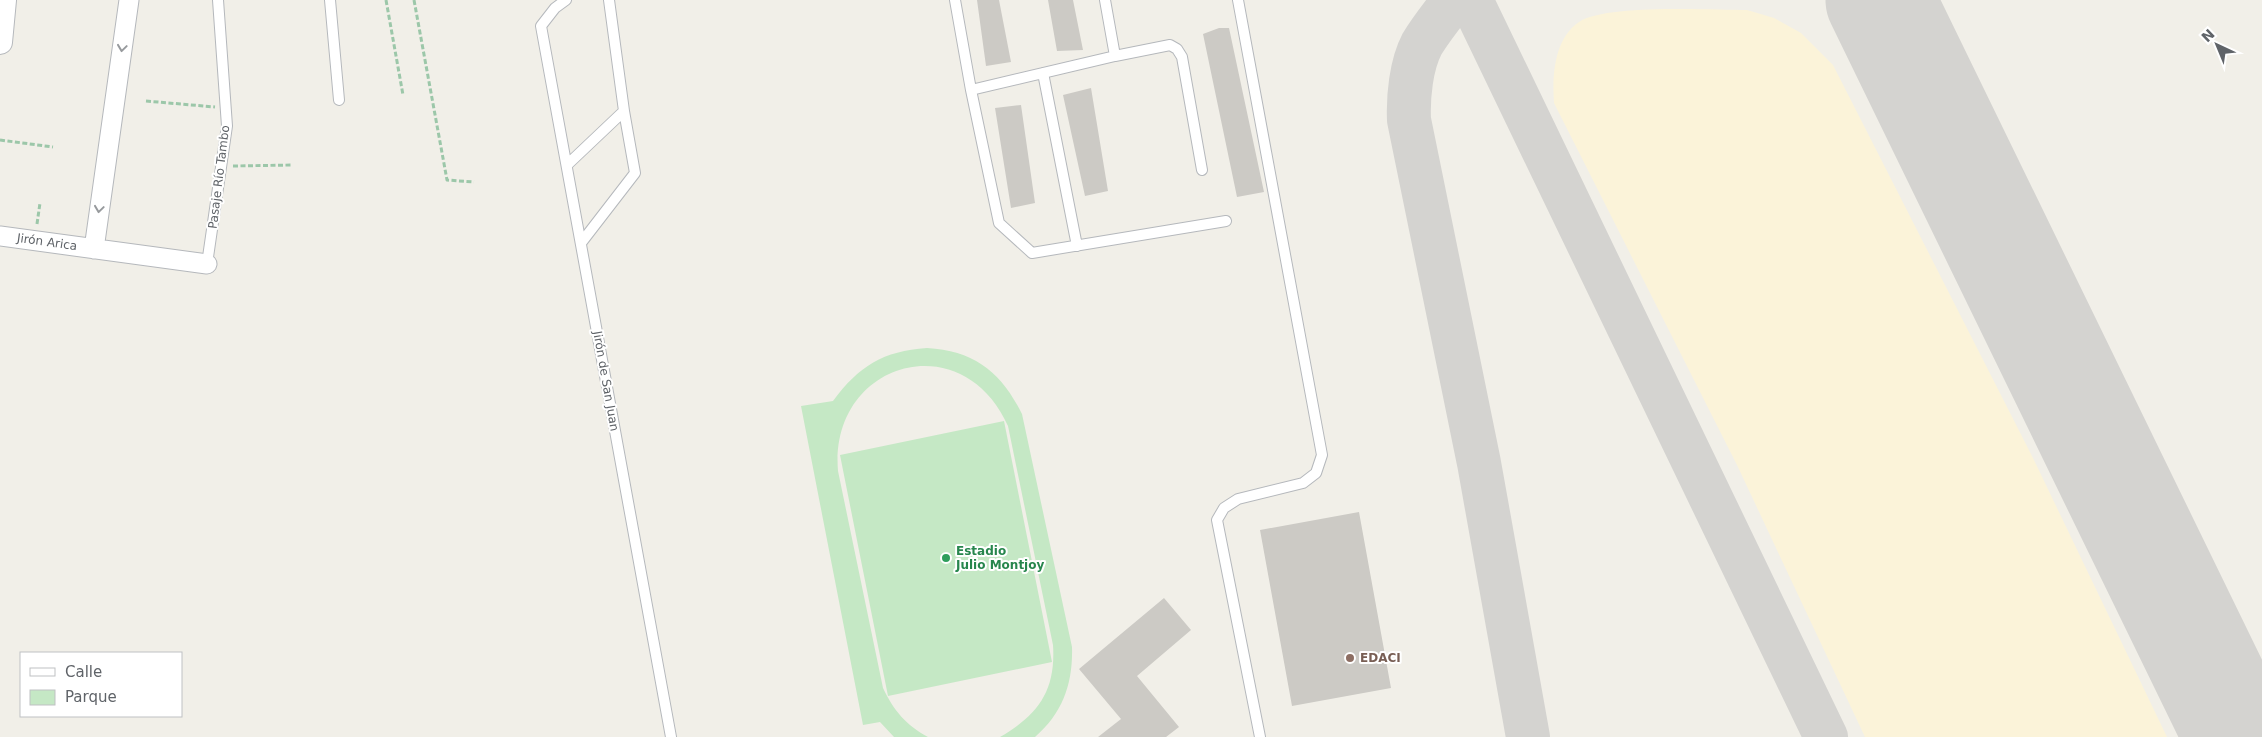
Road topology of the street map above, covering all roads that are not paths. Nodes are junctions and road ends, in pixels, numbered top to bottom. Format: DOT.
graph roads {
  1 [pos="4,0"];
  2 [pos="128,0"];
  3 [pos="218,0"];
  4 [pos="330,0"];
  5 [pos="566,0"];
  6 [pos="609,0"];
  7 [pos="955,0"];
  8 [pos="1105,0"];
  9 [pos="1238,0"];
  10 [pos="0,42"];
  11 [pos="1115,56"];
  12 [pos="1043,73"];
  13 [pos="971,90"];
  14 [pos="339,100"];
  15 [pos="624,111"];
  16 [pos="567,166"];
  17 [pos="1202,170"];
  18 [pos="1226,221"];
  19 [pos="0,236"];
  20 [pos="581,243"];
  21 [pos="1077,246"];
  22 [pos="94,249"];
  23 [pos="207,264"];
  24 [pos="671,737"];
  25 [pos="1260,737"];
  1 -- 10 [label="street"];
  2 -- 22 [label="street, one-way"];
  3 -- 23 [label="lane, Pasaje Río Tambo"];
  4 -- 14 [label="lane"];
  5 -- 16 [label="lane, Jirón de San Juan"];
  6 -- 15 [label="lane"];
  7 -- 13 [label="lane"];
  8 -- 11 [label="lane"];
  9 -- 25 [label="lane"];
  11 -- 12 [label="lane"];
  11 -- 17 [label="lane"];
  12 -- 13 [label="lane"];
  12 -- 21 [label="lane"];
  13 -- 21 [label="lane"];
  15 -- 16 [label="lane"];
  15 -- 20 [label="lane"];
  16 -- 20 [label="lane, Jirón de San Juan"];
  18 -- 21 [label="lane"];
  19 -- 22 [label="street, Jirón Arica"];
  20 -- 24 [label="lane, Jirón de San Juan"];
  22 -- 23 [label="street, Jirón Arica"];
}
